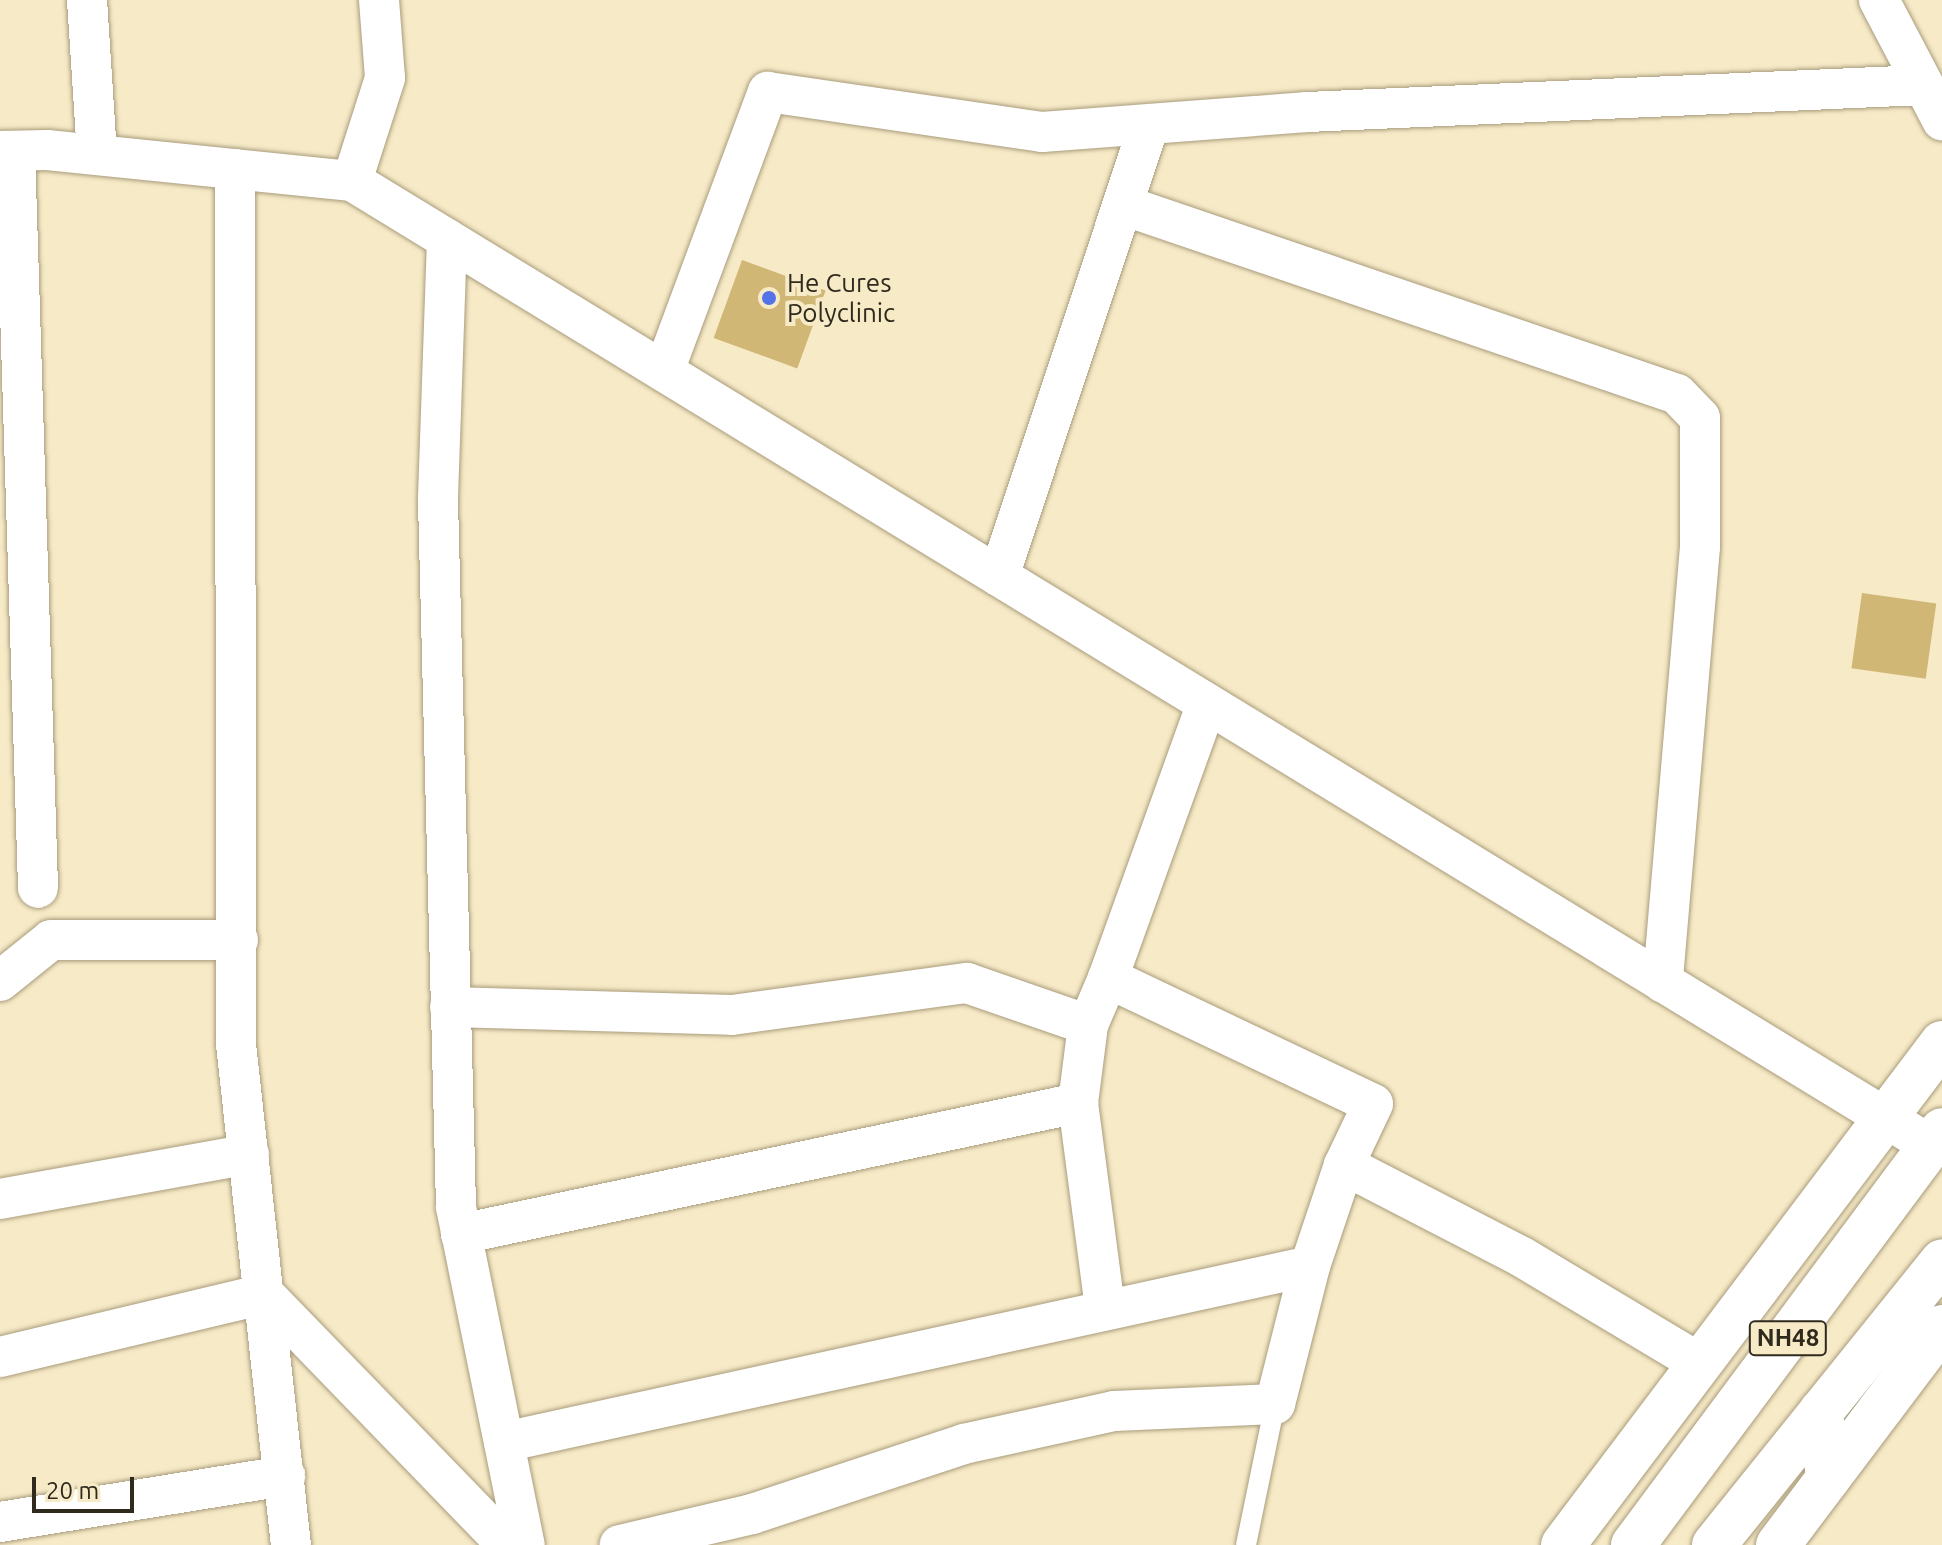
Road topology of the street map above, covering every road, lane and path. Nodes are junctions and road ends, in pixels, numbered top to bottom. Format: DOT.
graph roads {
  1 [pos="87,0"];
  2 [pos="379,0"];
  3 [pos="1879,0"];
  4 [pos="1922,85"];
  5 [pos="1942,120"];
  6 [pos="1149,124"];
  7 [pos="8,151"];
  8 [pos="97,155"];
  9 [pos="235,169"];
  10 [pos="352,181"];
  11 [pos="1123,205"];
  12 [pos="447,239"];
  13 [pos="664,371"];
  14 [pos="999,576"];
  15 [pos="1207,703"];
  16 [pos="38,888"];
  17 [pos="238,940"];
  18 [pos="1108,978"];
  19 [pos="0,981"];
  20 [pos="1663,982"];
  21 [pos="450,1007"];
  22 [pos="1088,1025"];
  23 [pos="1942,1043"];
  24 [pos="1078,1103"];
  25 [pos="1888,1119"];
  26 [pos="1936,1137"];
  27 [pos="249,1154"];
  28 [pos="1344,1165"];
  29 [pos="0,1199"];
  30 [pos="461,1234"];
  31 [pos="1942,1261"];
  32 [pos="1310,1266"];
  33 [pos="264,1294"];
  34 [pos="1105,1308"];
  35 [pos="1942,1327"];
  36 [pos="0,1357"];
  37 [pos="1701,1364"];
  38 [pos="1275,1404"];
  39 [pos="1821,1411"];
  40 [pos="504,1442"];
  41 [pos="285,1476"];
  42 [pos="1828,1479"];
  43 [pos="0,1522"];
  44 [pos="291,1545"];
  45 [pos="507,1545"];
  46 [pos="525,1545"];
  47 [pos="620,1545"];
  48 [pos="1246,1545"];
  49 [pos="1563,1545"];
  50 [pos="1633,1545"];
  51 [pos="1714,1545"];
  52 [pos="1778,1545"];
  1 -- 8 [label="street"];
  2 -- 10 [label="street"];
  3 -- 4 [label="street"];
  4 -- 5 [label="street"];
  4 -- 6 [label="street"];
  6 -- 11 [label="street"];
  6 -- 13 [label="street"];
  7 -- 8 [label="street"];
  7 -- 16 [label="street"];
  8 -- 9 [label="street"];
  9 -- 10 [label="street"];
  9 -- 17 [label="street"];
  10 -- 12 [label="street"];
  11 -- 14 [label="street"];
  11 -- 20 [label="street"];
  12 -- 13 [label="street"];
  12 -- 21 [label="street"];
  13 -- 14 [label="street"];
  14 -- 15 [label="street"];
  15 -- 18 [label="street"];
  15 -- 20 [label="street"];
  17 -- 19 [label="street"];
  17 -- 27 [label="street"];
  18 -- 22 [label="street"];
  18 -- 28 [label="street"];
  20 -- 25 [label="street"];
  21 -- 22 [label="street"];
  21 -- 30 [label="street"];
  22 -- 24 [label="street"];
  23 -- 25 [label="main road"];
  24 -- 30 [label="street"];
  24 -- 34 [label="street"];
  25 -- 26 [label="street"];
  25 -- 37 [label="main road"];
  26 -- 50 [label="main road, NH48"];
  27 -- 29 [label="street"];
  27 -- 33 [label="street"];
  28 -- 32 [label="street"];
  28 -- 37 [label="street"];
  30 -- 40 [label="street"];
  31 -- 39 [label="main road, NH48"];
  32 -- 34 [label="street"];
  32 -- 38 [label="street"];
  33 -- 36 [label="street"];
  33 -- 41 [label="street"];
  33 -- 45 [label="street"];
  34 -- 40 [label="street"];
  35 -- 42 [label="main road"];
  37 -- 49 [label="main road"];
  38 -- 47 [label="street"];
  38 -- 48 [label="lane"];
  39 -- 42 [label="main road"];
  39 -- 51 [label="main road, NH48"];
  40 -- 46 [label="street"];
  41 -- 43 [label="street"];
  41 -- 44 [label="street"];
  42 -- 52 [label="main road"];
}
